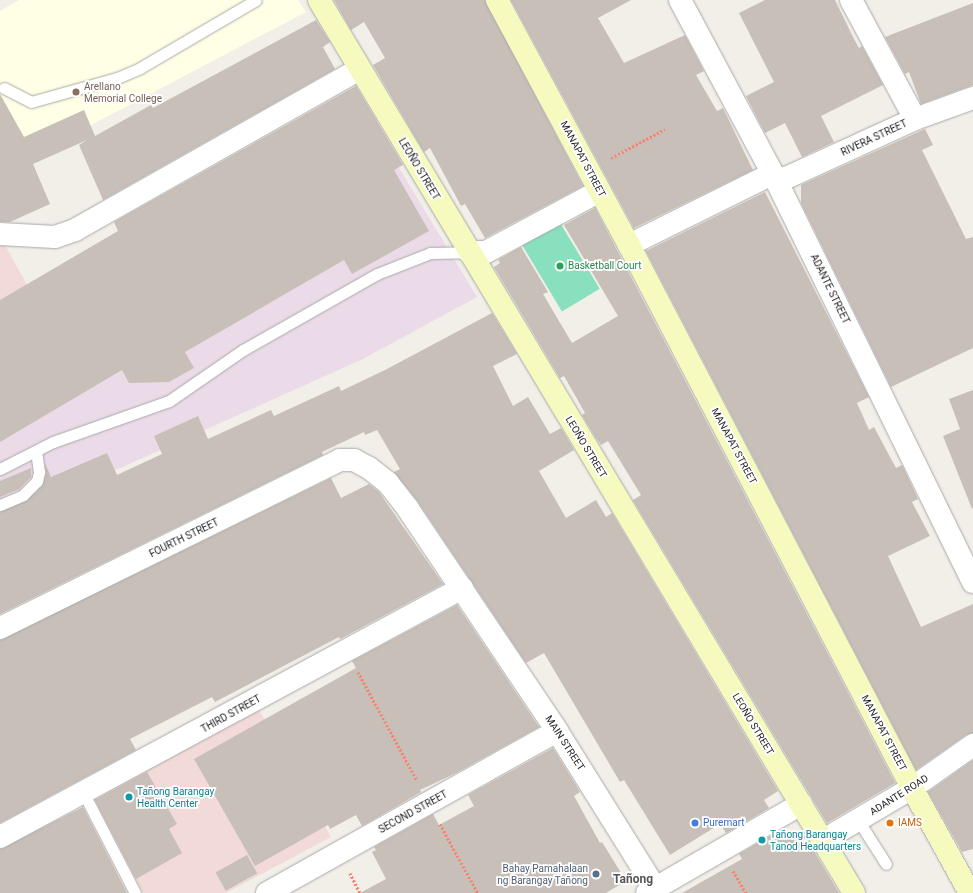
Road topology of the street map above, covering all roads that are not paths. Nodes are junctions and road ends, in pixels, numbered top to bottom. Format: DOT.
graph roads {
  1 [pos="256,0"];
  2 [pos="319,0"];
  3 [pos="497,0"];
  4 [pos="680,0"];
  5 [pos="852,0"];
  6 [pos="360,69"];
  7 [pos="4,88"];
  8 [pos="973,98"];
  9 [pos="915,119"];
  10 [pos="775,178"];
  11 [pos="600,191"];
  12 [pos="0,234"];
  13 [pos="629,245"];
  14 [pos="469,252"];
  15 [pos="36,451"];
  16 [pos="369,468"];
  17 [pos="0,469"];
  18 [pos="0,505"];
  19 [pos="973,582"];
  20 [pos="462,588"];
  21 [pos="0,628"];
  22 [pos="557,730"];
  23 [pos="973,745"];
  24 [pos="912,788"];
  25 [pos="84,794"];
  26 [pos="801,804"];
  27 [pos="858,820"];
  28 [pos="0,838"];
  29 [pos="822,841"];
  30 [pos="886,864"];
  31 [pos="651,891"];
  32 [pos="135,893"];
  33 [pos="268,893"];
  34 [pos="854,893"];
  35 [pos="970,893"];
  1 -- 7 [label="lane"];
  2 -- 6 [label="main road, LEOÑO STREET"];
  3 -- 11 [label="main road, MANAPAT STREET"];
  4 -- 10 [label="street, ADANTE STREET"];
  5 -- 9 [label="street, RIVERA STREET"];
  6 -- 12 [label="street"];
  6 -- 14 [label="main road, LEOÑO STREET"];
  8 -- 9 [label="street"];
  9 -- 10 [label="street, RIVERA STREET"];
  10 -- 13 [label="street, RIVERA STREET"];
  10 -- 19 [label="street, ADANTE STREET"];
  11 -- 13 [label="main road, MANAPAT STREET"];
  11 -- 14 [label="street"];
  13 -- 24 [label="main road, MANAPAT STREET"];
  14 -- 15 [label="lane"];
  14 -- 26 [label="main road, LEOÑO STREET"];
  15 -- 17 [label="lane"];
  15 -- 18 [label="lane"];
  16 -- 20 [label="street, MAIN STREET"];
  16 -- 21 [label="street, FOURTH STREET"];
  20 -- 22 [label="street, MAIN STREET"];
  20 -- 25 [label="street, THIRD STREET"];
  22 -- 31 [label="street, MAIN STREET"];
  22 -- 33 [label="street, SECOND STREET"];
  23 -- 24 [label="street, ADANTE ROAD"];
  24 -- 27 [label="street, ADANTE ROAD"];
  24 -- 35 [label="main road, MANAPAT STREET"];
  25 -- 28 [label="street, THIRD STREET"];
  25 -- 32 [label="lane"];
  26 -- 29 [label="main road, LEOÑO STREET"];
  26 -- 31 [label="street, MAIN STREET"];
  27 -- 29 [label="street, ADANTE ROAD"];
  27 -- 30 [label="lane"];
  29 -- 34 [label="main road, LEOÑO STREET"];
}
